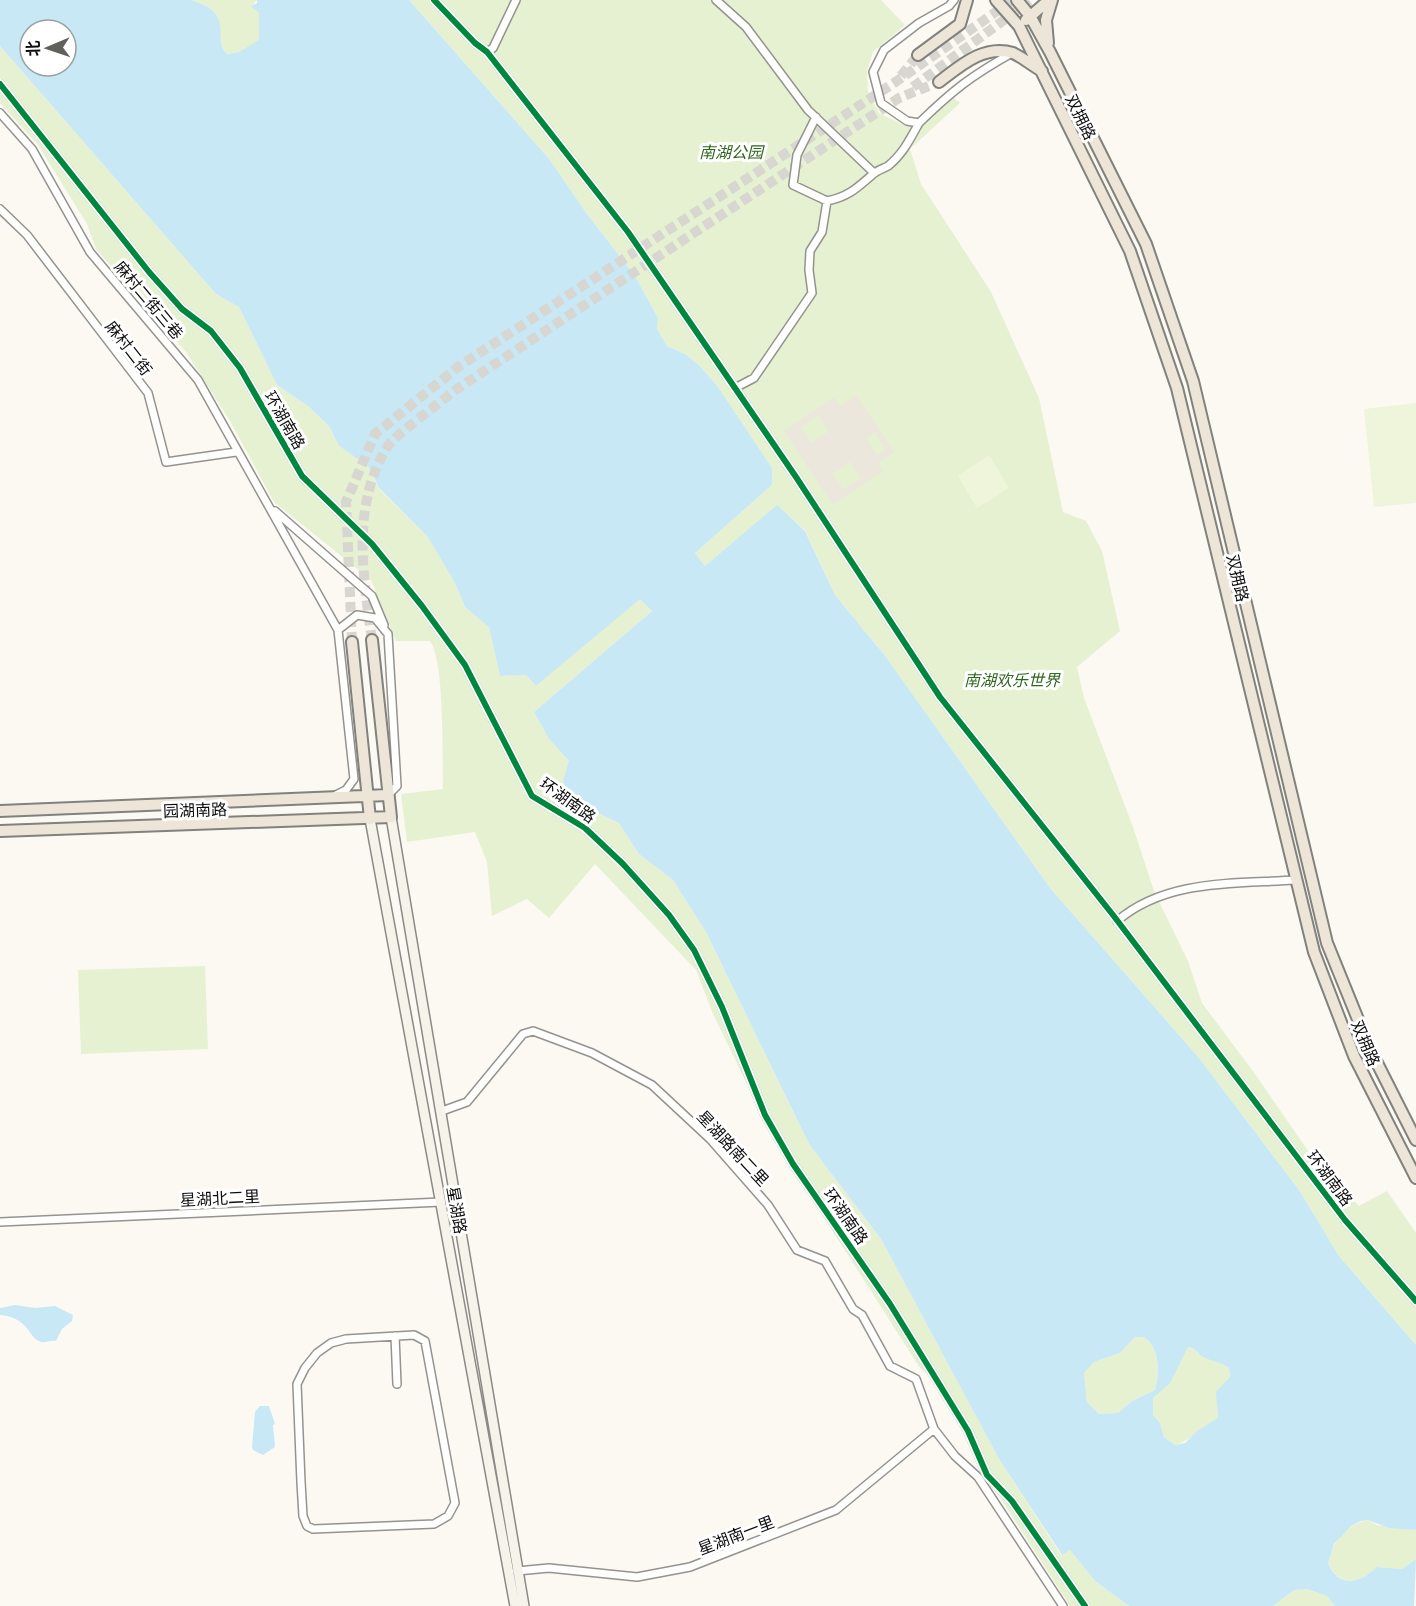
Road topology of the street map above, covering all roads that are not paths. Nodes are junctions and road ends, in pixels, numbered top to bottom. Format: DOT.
graph roads {
  1 [pos="434,0"];
  2 [pos="516,0"];
  3 [pos="716,0"];
  4 [pos="954,0"];
  5 [pos="967,0"];
  6 [pos="1017,0"];
  7 [pos="1050,0"];
  8 [pos="999,1"];
  9 [pos="1030,16"];
  10 [pos="1019,26"];
  11 [pos="487,52"];
  12 [pos="1050,52"];
  13 [pos="1012,53"];
  14 [pos="918,55"];
  15 [pos="1042,71"];
  16 [pos="939,82"];
  17 [pos="0,84"];
  18 [pos="0,113"];
  19 [pos="816,117"];
  20 [pos="919,123"];
  21 [pos="874,172"];
  22 [pos="827,201"];
  23 [pos="0,208"];
  24 [pos="735,388"];
  25 [pos="236,452"];
  26 [pos="271,508"];
  27 [pos="338,630"];
  28 [pos="388,634"];
  29 [pos="372,640"];
  30 [pos="352,642"];
  31 [pos="388,795"];
  32 [pos="368,797"];
  33 [pos="330,798"];
  34 [pos="0,811"];
  35 [pos="392,817"];
  36 [pos="370,819"];
  37 [pos="0,831"];
  38 [pos="1295,880"];
  39 [pos="1117,921"];
  40 [pos="442,1111"];
  41 [pos="1416,1140"];
  42 [pos="1416,1178"];
  43 [pos="441,1202"];
  44 [pos="0,1222"];
  45 [pos="1416,1301"];
  46 [pos="395,1336"];
  47 [pos="397,1384"];
  48 [pos="934,1429"];
  49 [pos="517,1571"];
  50 [pos="515,1606"];
  51 [pos="524,1606"];
  52 [pos="1063,1606"];
  53 [pos="1085,1606"];
  1 -- 11 [label="street, 环湖南路"];
  2 -- 11 [label="street"];
  3 -- 19 [label="street"];
  4 -- 20 [label="street"];
  5 -- 14 [label="main road"];
  6 -- 9 [label="main road, 双拥路"];
  7 -- 9 [label="main road"];
  7 -- 12 [label="main road"];
  8 -- 10 [label="main road, 双拥路"];
  9 -- 10 [label="main road"];
  9 -- 12 [label="main road, 双拥路"];
  10 -- 15 [label="main road, 双拥路"];
  11 -- 24 [label="street, 环湖南路"];
  12 -- 41 [label="main road, 双拥路"];
  13 -- 15 [label="main road"];
  13 -- 16 [label="main road"];
  13 -- 20 [label="street"];
  15 -- 38 [label="main road, 双拥路"];
  17 -- 53 [label="street, 环湖南路"];
  18 -- 25 [label="street, 麻村二街三巷"];
  19 -- 21 [label="street"];
  19 -- 22 [label="street"];
  20 -- 21 [label="street"];
  21 -- 22 [label="street"];
  22 -- 24 [label="street"];
  23 -- 25 [label="street, 麻村二街"];
  24 -- 39 [label="street, 环湖南路"];
  25 -- 26 [label="street, 麻村二街三巷"];
  26 -- 27 [label="street"];
  26 -- 28 [label="street"];
  27 -- 28 [label="street"];
  27 -- 33 [label="street"];
  28 -- 31 [label="street"];
  29 -- 31 [label="main road"];
  30 -- 32 [label="main road"];
  31 -- 32 [label="main road, 园湖南路"];
  31 -- 35 [label="main road"];
  32 -- 33 [label="main road, 园湖南路"];
  32 -- 36 [label="main road"];
  33 -- 34 [label="main road, 园湖南路"];
  35 -- 36 [label="main road, 园湖南路"];
  35 -- 40 [label="main road, 星湖路"];
  36 -- 37 [label="main road, 园湖南路"];
  36 -- 43 [label="main road, 星湖路"];
  38 -- 39 [label="street"];
  38 -- 42 [label="main road, 双拥路"];
  39 -- 45 [label="street, 环湖南路"];
  40 -- 48 [label="street, 星湖路南二里"];
  40 -- 49 [label="main road, 星湖路"];
  43 -- 44 [label="street, 星湖北二里"];
  43 -- 50 [label="main road, 星湖路"];
  46 -- 46 [label="street"];
  46 -- 47 [label="street"];
  48 -- 49 [label="street, 星湖南一里"];
  48 -- 52 [label="street, 星湖路南二里"];
  49 -- 51 [label="main road, 星湖路"];
}
